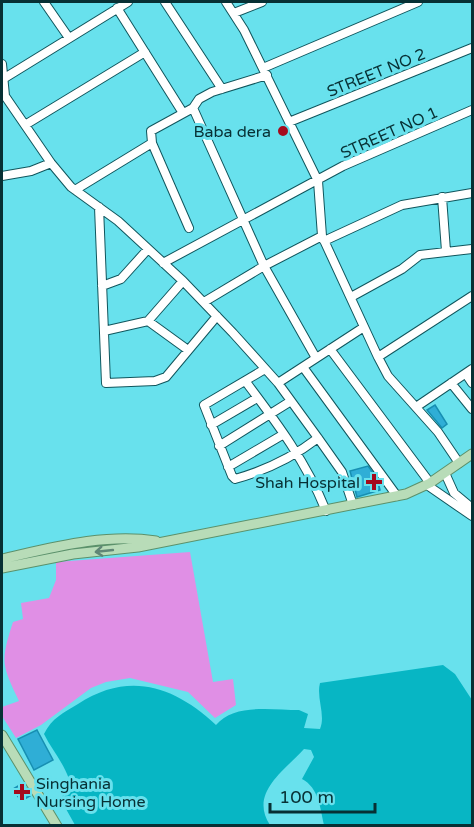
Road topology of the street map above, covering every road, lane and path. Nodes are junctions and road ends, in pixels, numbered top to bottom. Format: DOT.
graph roads {
  1 [pos="45,2"];
  2 [pos="128,2"];
  3 [pos="165,2"];
  4 [pos="226,2"];
  5 [pos="262,2"];
  6 [pos="418,2"];
  7 [pos="117,8"];
  8 [pos="234,13"];
  9 [pos="69,38"];
  10 [pos="472,48"];
  11 [pos="145,52"];
  12 [pos="2,64"];
  13 [pos="265,72"];
  14 [pos="3,78"];
  15 [pos="222,89"];
  16 [pos="3,96"];
  17 [pos="193,108"];
  18 [pos="472,110"];
  19 [pos="183,113"];
  20 [pos="289,122"];
  21 [pos="25,125"];
  22 [pos="152,143"];
  23 [pos="51,163"];
  24 [pos="2,176"];
  25 [pos="318,181"];
  26 [pos="75,190"];
  27 [pos="472,193"];
  28 [pos="442,197"];
  29 [pos="99,207"];
  30 [pos="243,219"];
  31 [pos="189,228"];
  32 [pos="323,239"];
  33 [pos="148,249"];
  34 [pos="472,249"];
  35 [pos="446,251"];
  36 [pos="163,262"];
  37 [pos="264,266"];
  38 [pos="183,281"];
  39 [pos="102,286"];
  40 [pos="472,296"];
  41 [pos="351,297"];
  42 [pos="204,302"];
  43 [pos="217,316"];
  44 [pos="148,321"];
  45 [pos="364,327"];
  46 [pos="104,332"];
  47 [pos="330,349"];
  48 [pos="188,350"];
  49 [pos="378,357"];
  50 [pos="316,358"];
  51 [pos="303,367"];
  52 [pos="265,369"];
  53 [pos="469,372"];
  54 [pos="246,382"];
  55 [pos="278,383"];
  56 [pos="451,383"];
  57 [pos="472,383"];
  58 [pos="258,398"];
  59 [pos="291,401"];
  60 [pos="416,407"];
  61 [pos="472,409"];
  62 [pos="271,416"];
  63 [pos="211,425"];
  64 [pos="284,434"];
  65 [pos="318,438"];
  66 [pos="219,446"];
  67 [pos="298,454"];
  68 [pos="472,454"];
  69 [pos="459,463"];
  70 [pos="228,467"];
  71 [pos="445,473"];
  72 [pos="428,484"];
  73 [pos="397,496"];
  74 [pos="353,505"];
  75 [pos="472,508"];
  76 [pos="326,511"];
  77 [pos="472,516"];
  78 [pos="50,554"];
  79 [pos="2,559"];
  80 [pos="2,568"];
  81 [pos="2,735"];
  82 [pos="57,825"];
  1 -- 9 [label="street"];
  2 -- 7 [label="street"];
  3 -- 15 [label="street"];
  4 -- 8 [label="street"];
  5 -- 8 [label="street"];
  6 -- 13 [label="street"];
  7 -- 9 [label="street"];
  7 -- 11 [label="street"];
  8 -- 13 [label="street"];
  9 -- 14 [label="street"];
  10 -- 20 [label="street, STREET NO 2"];
  11 -- 19 [label="street"];
  11 -- 21 [label="street"];
  12 -- 14 [label="street"];
  13 -- 15 [label="street"];
  13 -- 20 [label="street"];
  14 -- 16 [label="street"];
  15 -- 17 [label="street"];
  16 -- 21 [label="street"];
  17 -- 19 [label="street"];
  17 -- 30 [label="street"];
  18 -- 25 [label="street, STREET NO 1"];
  19 -- 22 [label="street"];
  20 -- 25 [label="street"];
  21 -- 23 [label="street"];
  22 -- 26 [label="street"];
  22 -- 31 [label="street"];
  23 -- 24 [label="street"];
  23 -- 26 [label="street"];
  25 -- 30 [label="street, STREET NO 1"];
  25 -- 32 [label="street"];
  26 -- 29 [label="street"];
  27 -- 28 [label="street"];
  28 -- 32 [label="street"];
  28 -- 35 [label="street"];
  29 -- 33 [label="street"];
  29 -- 39 [label="street"];
  30 -- 36 [label="street, STREET NO 1"];
  30 -- 37 [label="street"];
  32 -- 37 [label="street"];
  32 -- 41 [label="street"];
  33 -- 36 [label="street"];
  33 -- 39 [label="street"];
  34 -- 35 [label="street"];
  35 -- 41 [label="street"];
  36 -- 38 [label="street"];
  37 -- 42 [label="street"];
  37 -- 50 [label="street"];
  38 -- 42 [label="street"];
  38 -- 44 [label="street"];
  39 -- 46 [label="street"];
  40 -- 49 [label="street"];
  41 -- 45 [label="street"];
  42 -- 43 [label="street"];
  43 -- 48 [label="street"];
  43 -- 52 [label="street"];
  44 -- 46 [label="street"];
  44 -- 48 [label="street"];
  45 -- 47 [label="street"];
  45 -- 49 [label="street"];
  46 -- 48 [label="street"];
  47 -- 50 [label="street"];
  47 -- 72 [label="street"];
  49 -- 60 [label="street"];
  50 -- 51 [label="street"];
  51 -- 55 [label="street"];
  51 -- 73 [label="street"];
  52 -- 54 [label="street"];
  52 -- 55 [label="street"];
  53 -- 56 [label="street"];
  53 -- 57 [label="street"];
  54 -- 58 [label="street"];
  54 -- 63 [label="street"];
  55 -- 59 [label="street"];
  56 -- 60 [label="street"];
  56 -- 61 [label="street"];
  58 -- 62 [label="street"];
  58 -- 63 [label="street"];
  59 -- 62 [label="street"];
  59 -- 65 [label="street"];
  60 -- 69 [label="street"];
  62 -- 64 [label="street"];
  62 -- 66 [label="street"];
  63 -- 66 [label="street"];
  64 -- 67 [label="street"];
  64 -- 70 [label="street"];
  65 -- 67 [label="street"];
  65 -- 74 [label="street"];
  66 -- 70 [label="street"];
  67 -- 70 [label="street"];
  67 -- 76 [label="street"];
  68 -- 69 [label="main road"];
  69 -- 71 [label="main road"];
  71 -- 72 [label="main road"];
  71 -- 75 [label="street"];
  72 -- 73 [label="main road"];
  72 -- 77 [label="street"];
  73 -- 74 [label="main road"];
  74 -- 76 [label="main road"];
  76 -- 78 [label="main road"];
  78 -- 79 [label="main road"];
  78 -- 80 [label="main road"];
  81 -- 82 [label="main road"];
}
